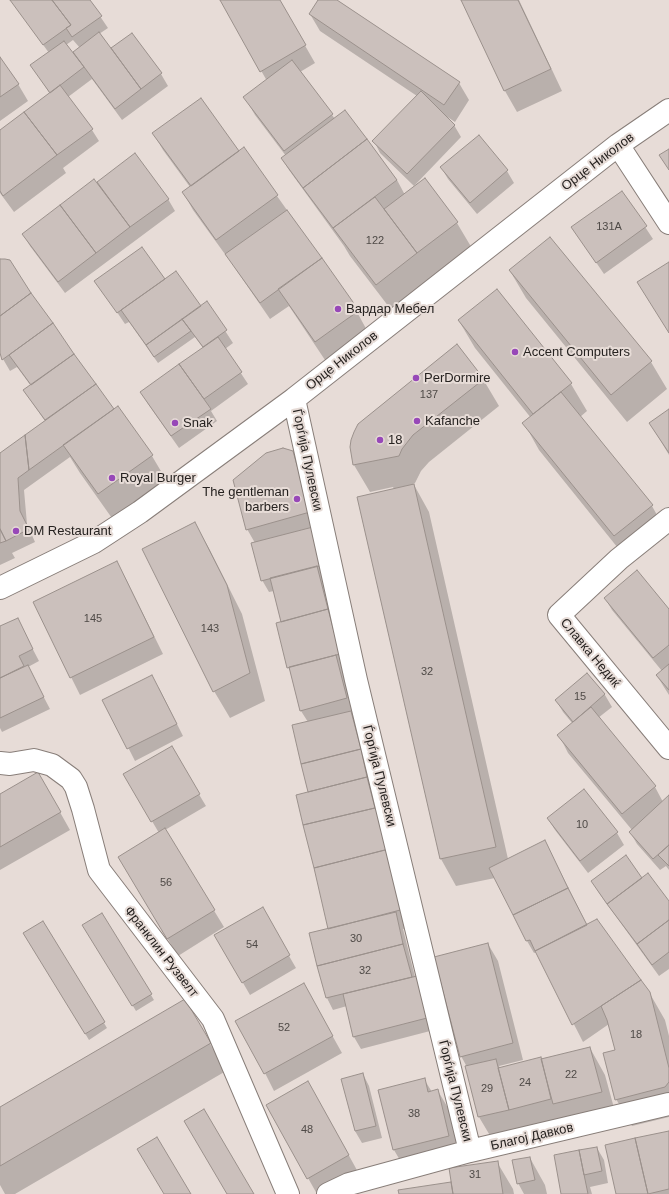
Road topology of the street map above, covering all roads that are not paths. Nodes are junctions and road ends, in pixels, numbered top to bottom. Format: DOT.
graph roads {
  1 [pos="669,110"];
  2 [pos="618,146"];
  3 [pos="669,223"];
  4 [pos="294,399"];
  5 [pos="669,519"];
  6 [pos="0,588"];
  7 [pos="669,748"];
  8 [pos="0,763"];
  9 [pos="669,1104"];
  10 [pos="470,1152"];
  11 [pos="288,1194"];
  12 [pos="328,1194"];
  1 -- 2 [label="street, Орце Николов"];
  2 -- 3 [label="street"];
  2 -- 4 [label="street, Орце Николов"];
  4 -- 6 [label="street, Орце Николов"];
  4 -- 10 [label="street, Ѓорѓиja Пулевски"];
  5 -- 7 [label="street, Славка Недиќ"];
  8 -- 11 [label="street, Франклин Рузвелт"];
  9 -- 10 [label="street, Благој Давков"];
  10 -- 12 [label="street, Благој Давков"];
}
